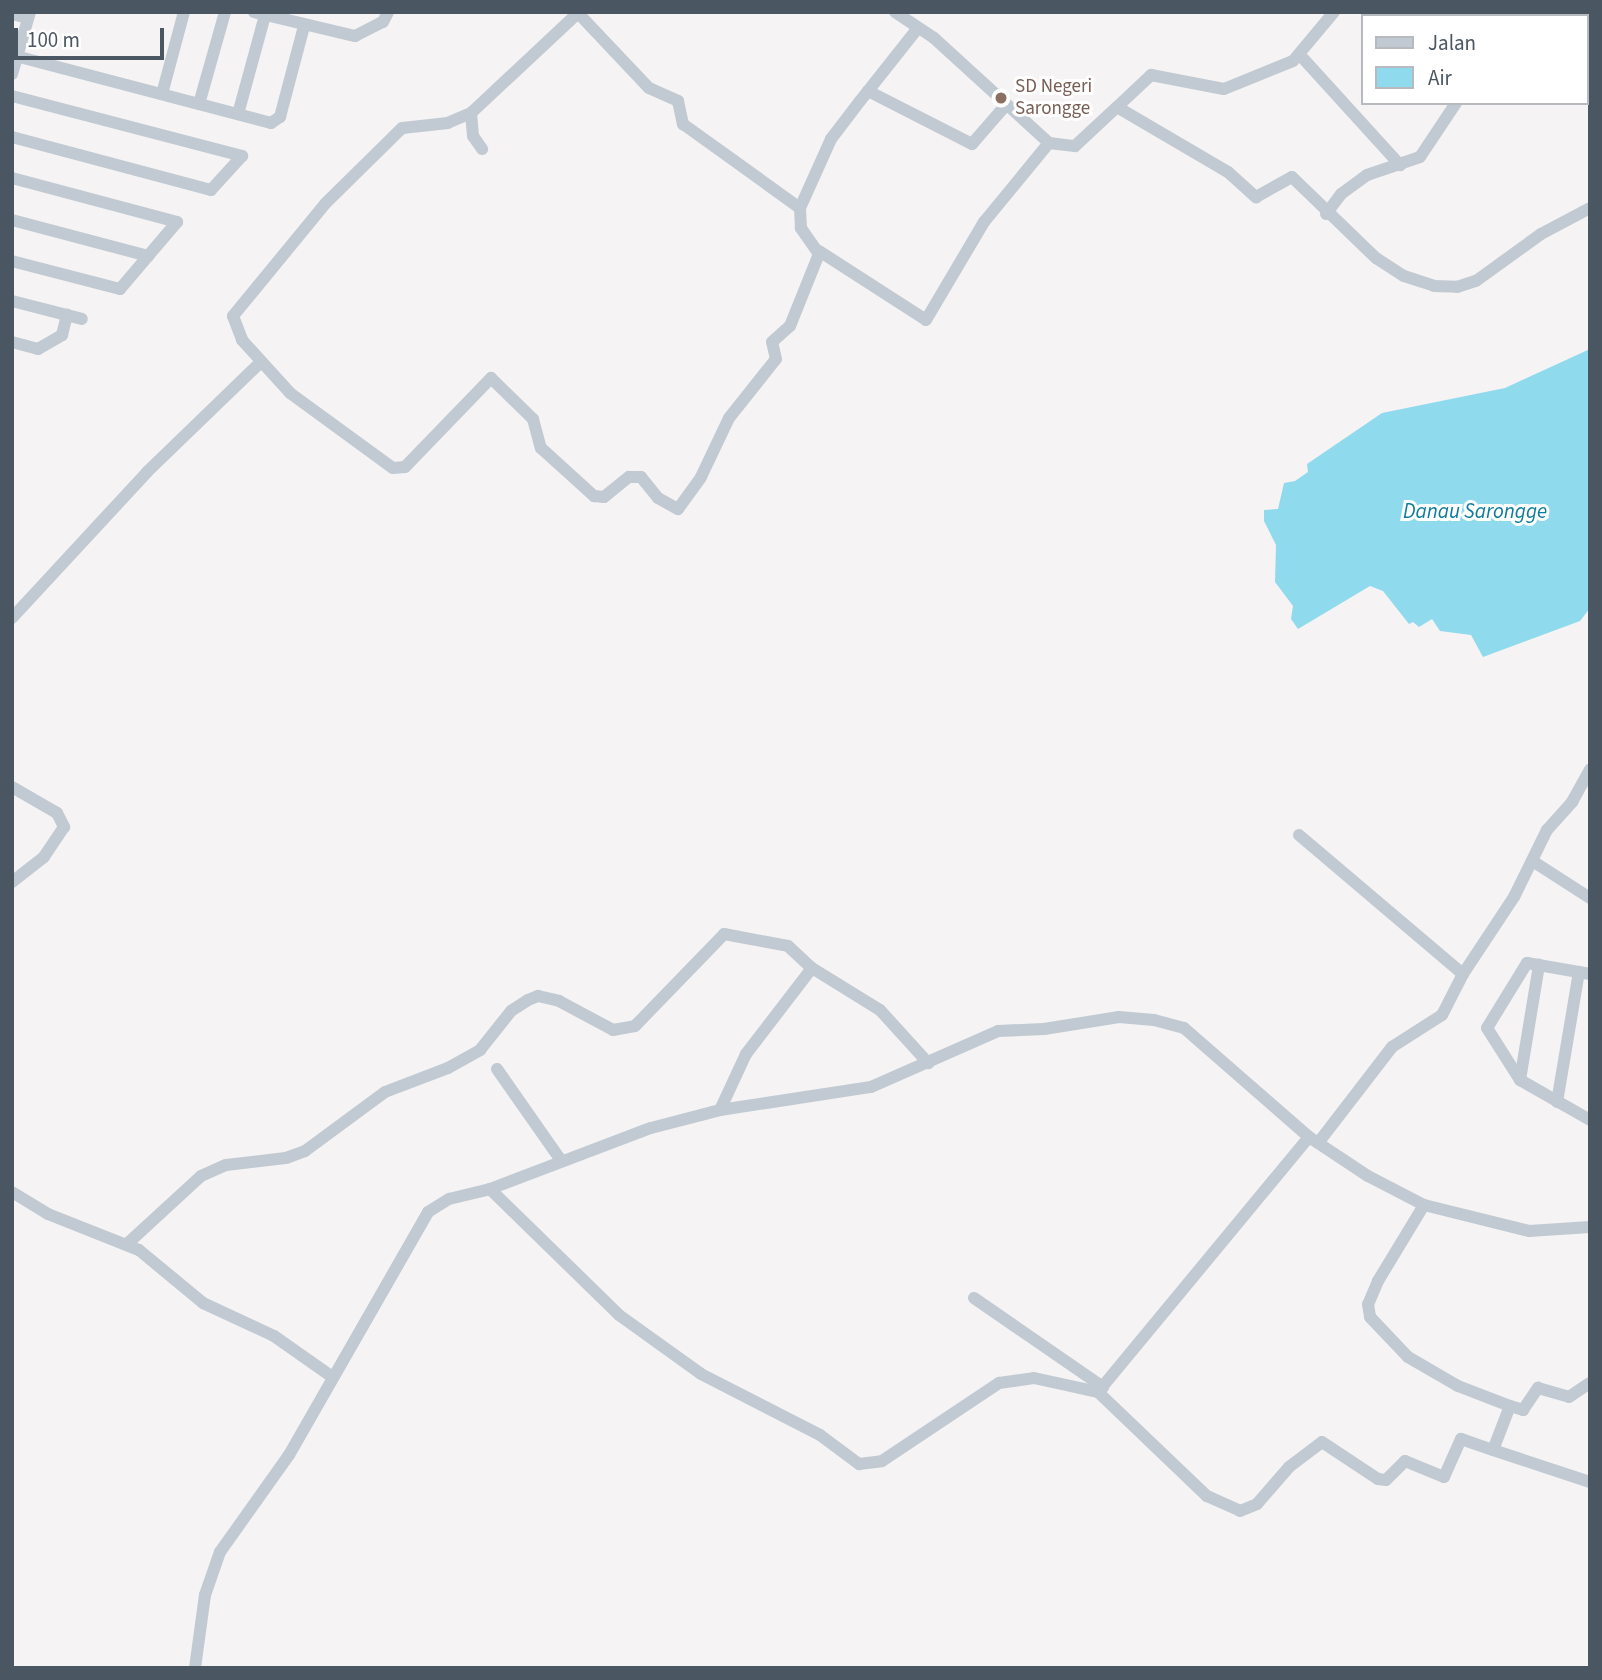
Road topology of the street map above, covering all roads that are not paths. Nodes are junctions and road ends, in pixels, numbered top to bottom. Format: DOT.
graph roads {
  1 [pos="184,12"];
  2 [pos="225,12"];
  3 [pos="388,12"];
  4 [pos="895,12"];
  5 [pos="1334,12"];
  6 [pos="578,13"];
  7 [pos="12,14"];
  8 [pos="259,14"];
  9 [pos="29,15"];
  10 [pos="304,26"];
  11 [pos="918,27"];
  12 [pos="15,55"];
  13 [pos="1300,55"];
  14 [pos="12,74"];
  15 [pos="868,91"];
  16 [pos="162,94"];
  17 [pos="12,96"];
  18 [pos="199,104"];
  19 [pos="1455,105"];
  20 [pos="1004,106"];
  21 [pos="1117,107"];
  22 [pos="471,113"];
  23 [pos="238,114"];
  24 [pos="12,138"];
  25 [pos="1049,143"];
  26 [pos="482,149"];
  27 [pos="1400,165"];
  28 [pos="12,178"];
  29 [pos="800,208"];
  30 [pos="1590,208"];
  31 [pos="1326,214"];
  32 [pos="12,220"];
  33 [pos="819,251"];
  34 [pos="148,256"];
  35 [pos="12,261"];
  36 [pos="12,301"];
  37 [pos="67,315"];
  38 [pos="82,319"];
  39 [pos="12,342"];
  40 [pos="261,363"];
  41 [pos="12,618"];
  42 [pos="1590,770"];
  43 [pos="12,788"];
  44 [pos="1299,835"];
  45 [pos="1534,862"];
  46 [pos="12,882"];
  47 [pos="1590,898"];
  48 [pos="1539,965"];
  49 [pos="812,968"];
  50 [pos="1584,973"];
  51 [pos="1463,974"];
  52 [pos="928,1063"];
  53 [pos="497,1069"];
  54 [pos="1520,1080"];
  55 [pos="1557,1102"];
  56 [pos="720,1111"];
  57 [pos="1590,1120"];
  58 [pos="1314,1140"];
  59 [pos="560,1159"];
  60 [pos="490,1189"];
  61 [pos="12,1192"];
  62 [pos="1424,1205"];
  63 [pos="1590,1227"];
  64 [pos="127,1244"];
  65 [pos="974,1298"];
  66 [pos="331,1376"];
  67 [pos="1590,1383"];
  68 [pos="1100,1390"];
  69 [pos="1510,1406"];
  70 [pos="1493,1450"];
  71 [pos="1590,1482"];
  72 [pos="195,1668"];
  1 -- 16 [label="street"];
  2 -- 18 [label="street"];
  3 -- 10 [label="street"];
  4 -- 11 [label="street"];
  5 -- 13 [label="street"];
  6 -- 22 [label="street"];
  6 -- 29 [label="street"];
  7 -- 9 [label="street"];
  8 -- 10 [label="street"];
  8 -- 23 [label="street"];
  9 -- 12 [label="street"];
  10 -- 23 [label="street"];
  11 -- 15 [label="street"];
  11 -- 20 [label="street"];
  12 -- 14 [label="street"];
  12 -- 16 [label="street"];
  13 -- 21 [label="street"];
  13 -- 27 [label="street"];
  15 -- 20 [label="street"];
  15 -- 29 [label="street"];
  16 -- 18 [label="street"];
  17 -- 24 [label="street"];
  18 -- 23 [label="street"];
  19 -- 27 [label="street"];
  20 -- 25 [label="street"];
  21 -- 25 [label="street"];
  21 -- 31 [label="street"];
  22 -- 26 [label="street"];
  22 -- 40 [label="street"];
  25 -- 33 [label="street"];
  27 -- 31 [label="street"];
  28 -- 34 [label="street"];
  29 -- 33 [label="street"];
  30 -- 31 [label="street"];
  32 -- 34 [label="street"];
  33 -- 40 [label="street"];
  34 -- 35 [label="street"];
  36 -- 37 [label="street"];
  37 -- 38 [label="street"];
  37 -- 39 [label="street"];
  40 -- 41 [label="street"];
  42 -- 45 [label="street"];
  43 -- 46 [label="street"];
  44 -- 51 [label="street"];
  45 -- 47 [label="street"];
  45 -- 51 [label="street"];
  48 -- 50 [label="street"];
  48 -- 54 [label="street"];
  48 -- 54 [label="street"];
  49 -- 52 [label="street"];
  49 -- 56 [label="street"];
  49 -- 64 [label="street"];
  50 -- 55 [label="street"];
  51 -- 58 [label="street"];
  52 -- 56 [label="street"];
  52 -- 58 [label="street"];
  53 -- 59 [label="street"];
  54 -- 55 [label="street"];
  55 -- 57 [label="street"];
  56 -- 59 [label="street"];
  58 -- 62 [label="street"];
  58 -- 68 [label="street"];
  59 -- 60 [label="street"];
  60 -- 66 [label="street"];
  60 -- 68 [label="street"];
  61 -- 64 [label="street"];
  62 -- 63 [label="street"];
  62 -- 69 [label="street"];
  64 -- 66 [label="street"];
  65 -- 68 [label="street"];
  66 -- 72 [label="street"];
  67 -- 69 [label="street"];
  68 -- 70 [label="street"];
  69 -- 70 [label="street"];
  70 -- 71 [label="street"];
}
